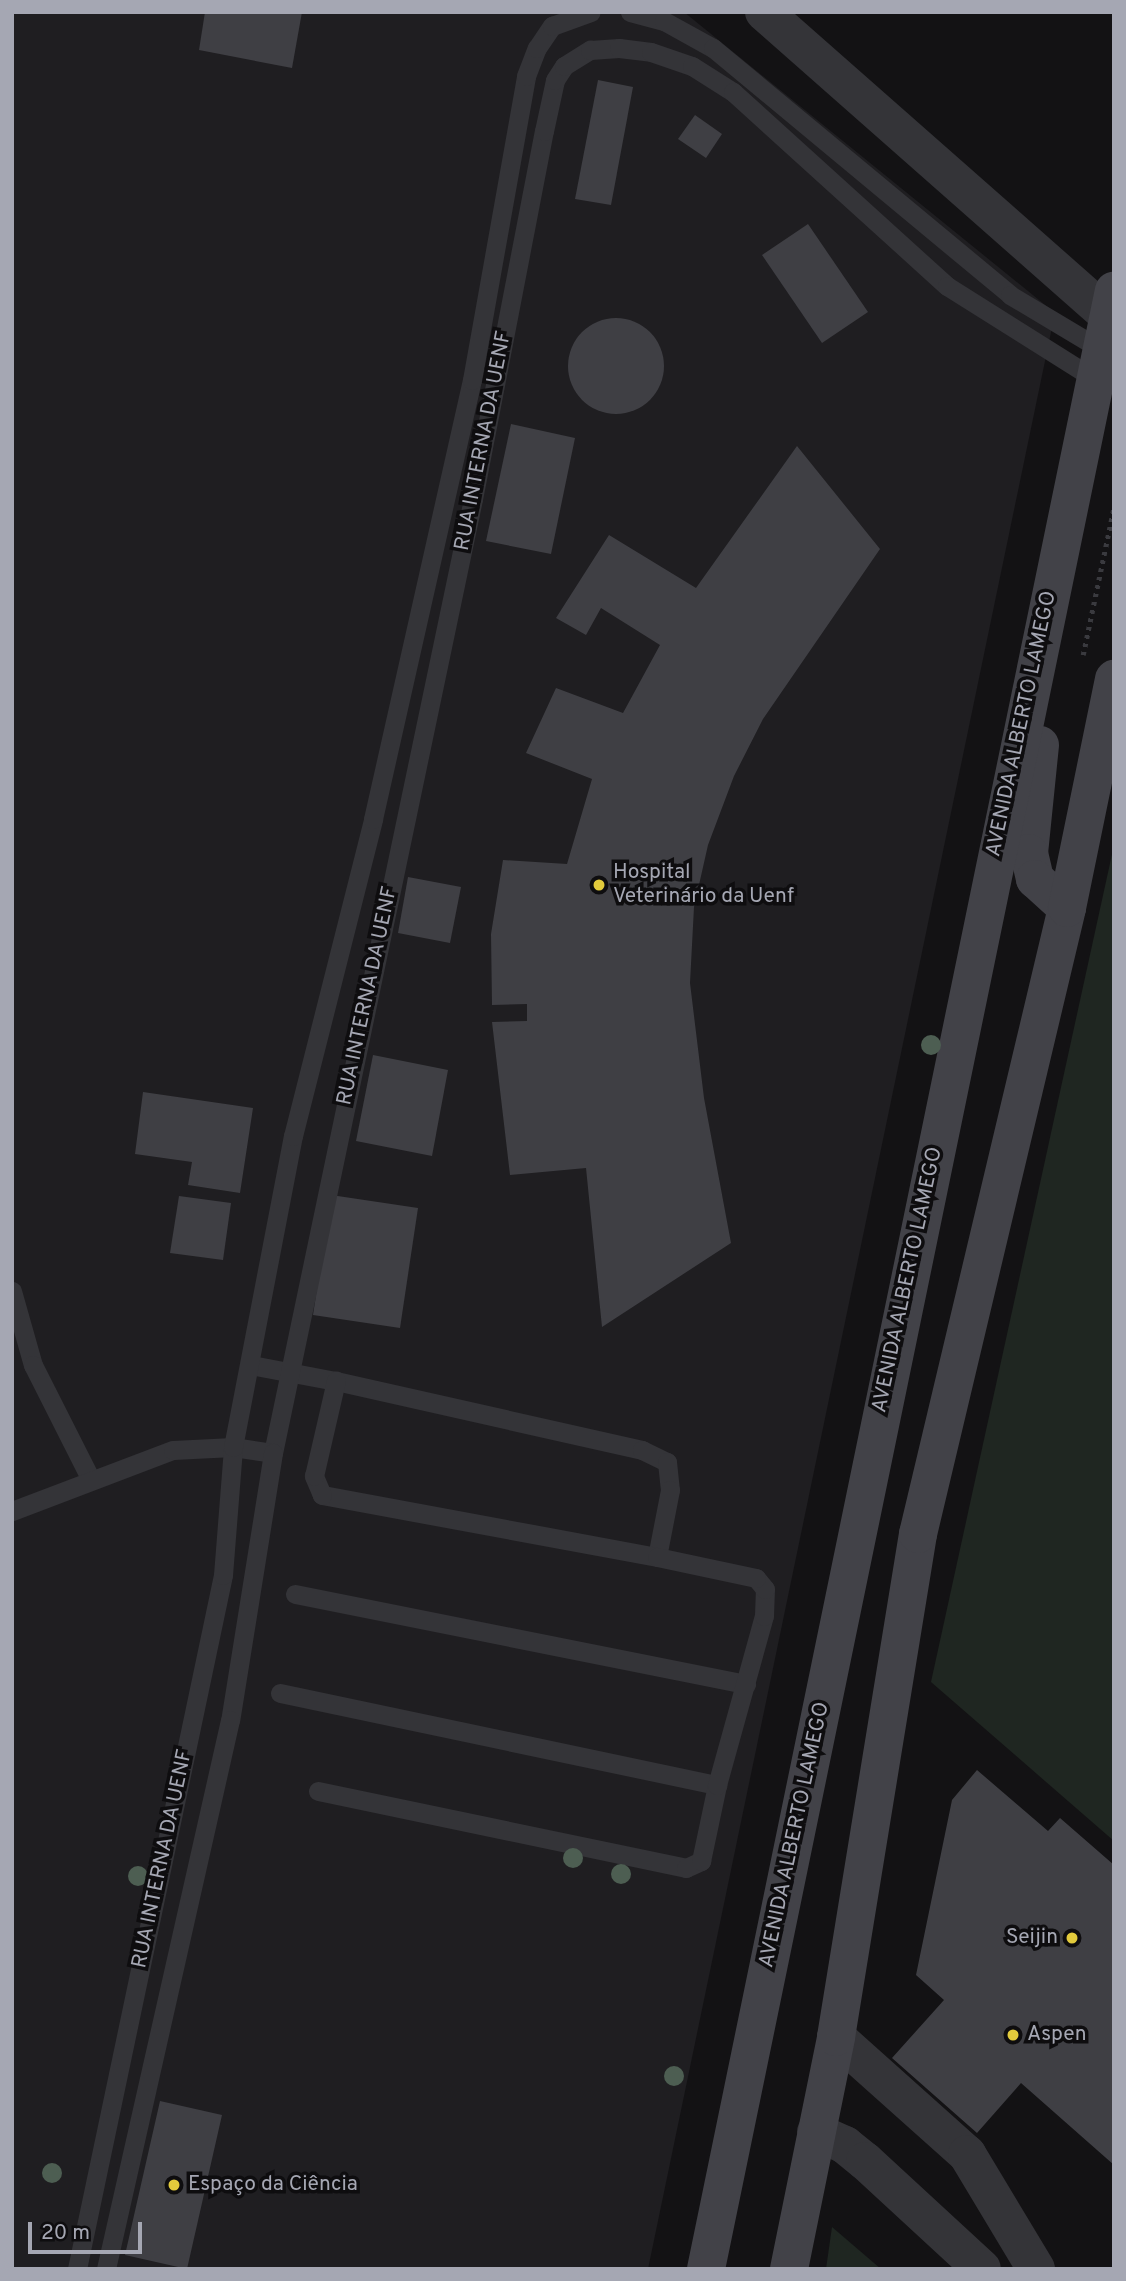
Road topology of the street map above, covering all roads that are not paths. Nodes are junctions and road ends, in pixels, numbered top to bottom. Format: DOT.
graph roads {
  1 [pos="591,12"];
  2 [pos="631,12"];
  3 [pos="764,12"];
  4 [pos="1105,334"];
  5 [pos="1035,660"];
  6 [pos="1114,679"];
  7 [pos="1067,908"];
  8 [pos="12,1291"];
  9 [pos="251,1365"];
  10 [pos="289,1374"];
  11 [pos="336,1381"];
  12 [pos="233,1447"];
  13 [pos="273,1453"];
  14 [pos="91,1480"];
  15 [pos="12,1511"];
  16 [pos="657,1557"];
  17 [pos="295,1594"];
  18 [pos="746,1684"];
  19 [pos="280,1693"];
  20 [pos="717,1785"];
  21 [pos="318,1791"];
  22 [pos="835,2037"];
  23 [pos="816,2132"];
  24 [pos="77,2269"];
  25 [pos="106,2269"];
  26 [pos="706,2269"];
  27 [pos="789,2269"];
  28 [pos="982,2269"];
  29 [pos="1036,2269"];
  1 -- 9 [label="lane, RUA INTERNA DA UENF"];
  2 -- 4 [label="lane"];
  3 -- 4 [label="street"];
  4 -- 5 [label="main road, AVENIDA ALBERTO LAMEGO"];
  4 -- 10 [label="lane, RUA INTERNA DA UENF"];
  5 -- 7 [label="main road"];
  5 -- 26 [label="main road, AVENIDA ALBERTO LAMEGO"];
  6 -- 7 [label="main road"];
  7 -- 22 [label="main road"];
  8 -- 14 [label="lane"];
  9 -- 10 [label="lane"];
  9 -- 12 [label="lane, RUA INTERNA DA UENF"];
  10 -- 11 [label="lane"];
  10 -- 13 [label="lane, RUA INTERNA DA UENF"];
  11 -- 16 [label="lane"];
  11 -- 16 [label="lane"];
  12 -- 13 [label="lane"];
  12 -- 14 [label="lane"];
  12 -- 24 [label="lane, RUA INTERNA DA UENF"];
  13 -- 25 [label="lane, RUA INTERNA DA UENF"];
  14 -- 15 [label="lane"];
  16 -- 18 [label="lane"];
  17 -- 18 [label="lane"];
  18 -- 20 [label="lane"];
  19 -- 20 [label="lane"];
  20 -- 21 [label="lane"];
  22 -- 23 [label="main road"];
  22 -- 29 [label="street"];
  23 -- 27 [label="main road"];
  23 -- 28 [label="street"];
}
